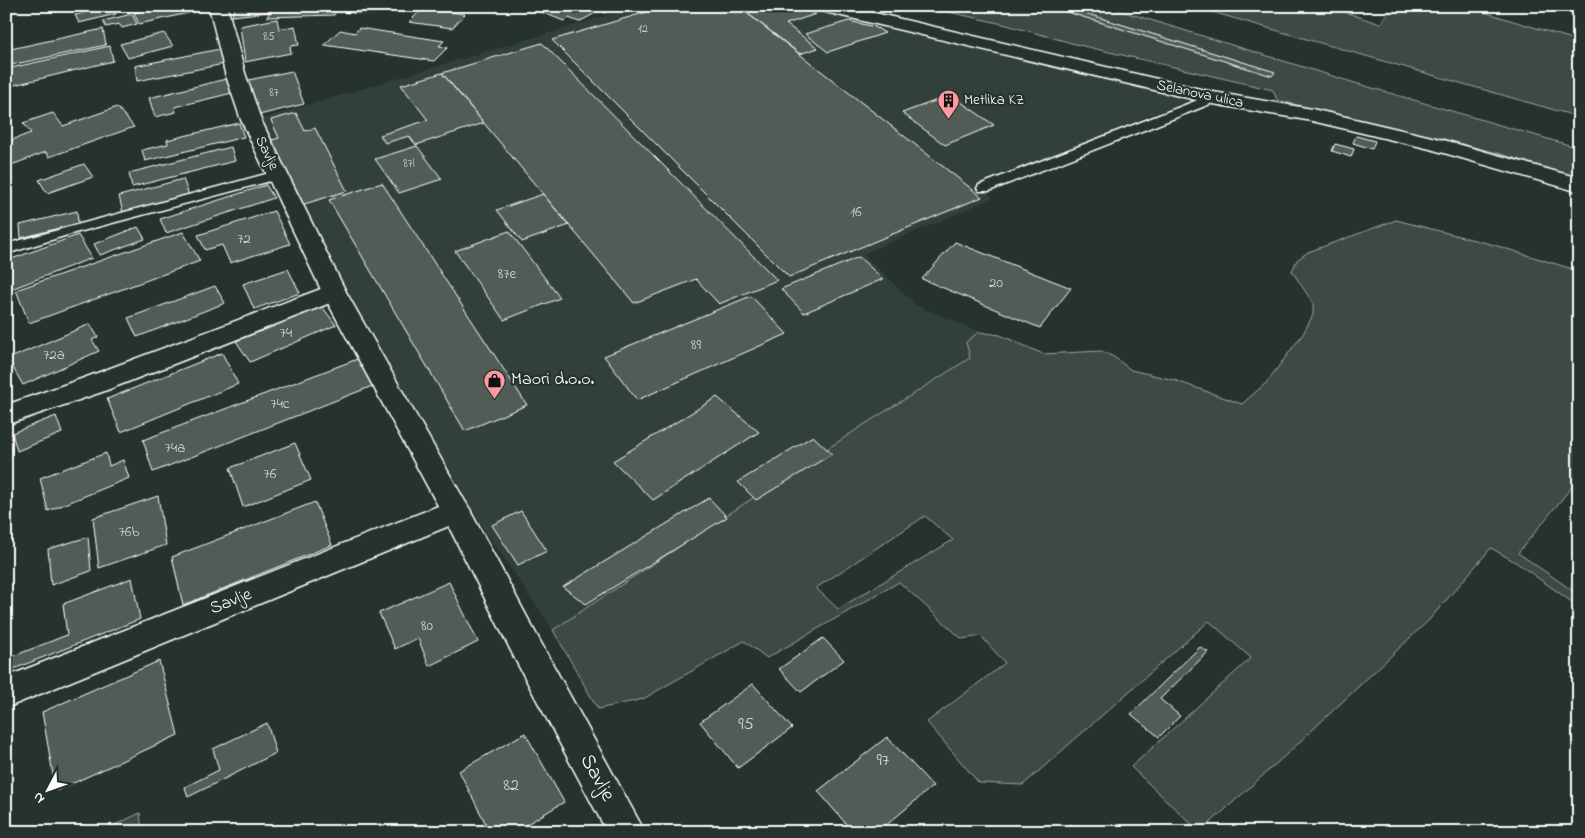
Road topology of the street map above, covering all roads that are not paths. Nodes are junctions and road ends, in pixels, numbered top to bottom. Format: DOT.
graph roads {
  1 [pos="218,6"];
  2 [pos="821,6"];
  3 [pos="1213,98"];
  4 [pos="277,175"];
  5 [pos="1579,186"];
  6 [pos="984,188"];
  7 [pos="6,249"];
  8 [pos="334,292"];
  9 [pos="6,415"];
  10 [pos="456,512"];
  11 [pos="6,693"];
  12 [pos="627,832"];
  1 -- 4 [label="street, Savlje"];
  2 -- 3 [label="street, Selanova ulica"];
  3 -- 5 [label="street, Selanova ulica"];
  3 -- 6 [label="lane"];
  4 -- 7 [label="lane"];
  4 -- 8 [label="street, Savlje"];
  8 -- 9 [label="street"];
  8 -- 10 [label="street, Savlje"];
  10 -- 11 [label="street, Savlje"];
  10 -- 12 [label="street, Savlje"];
}
